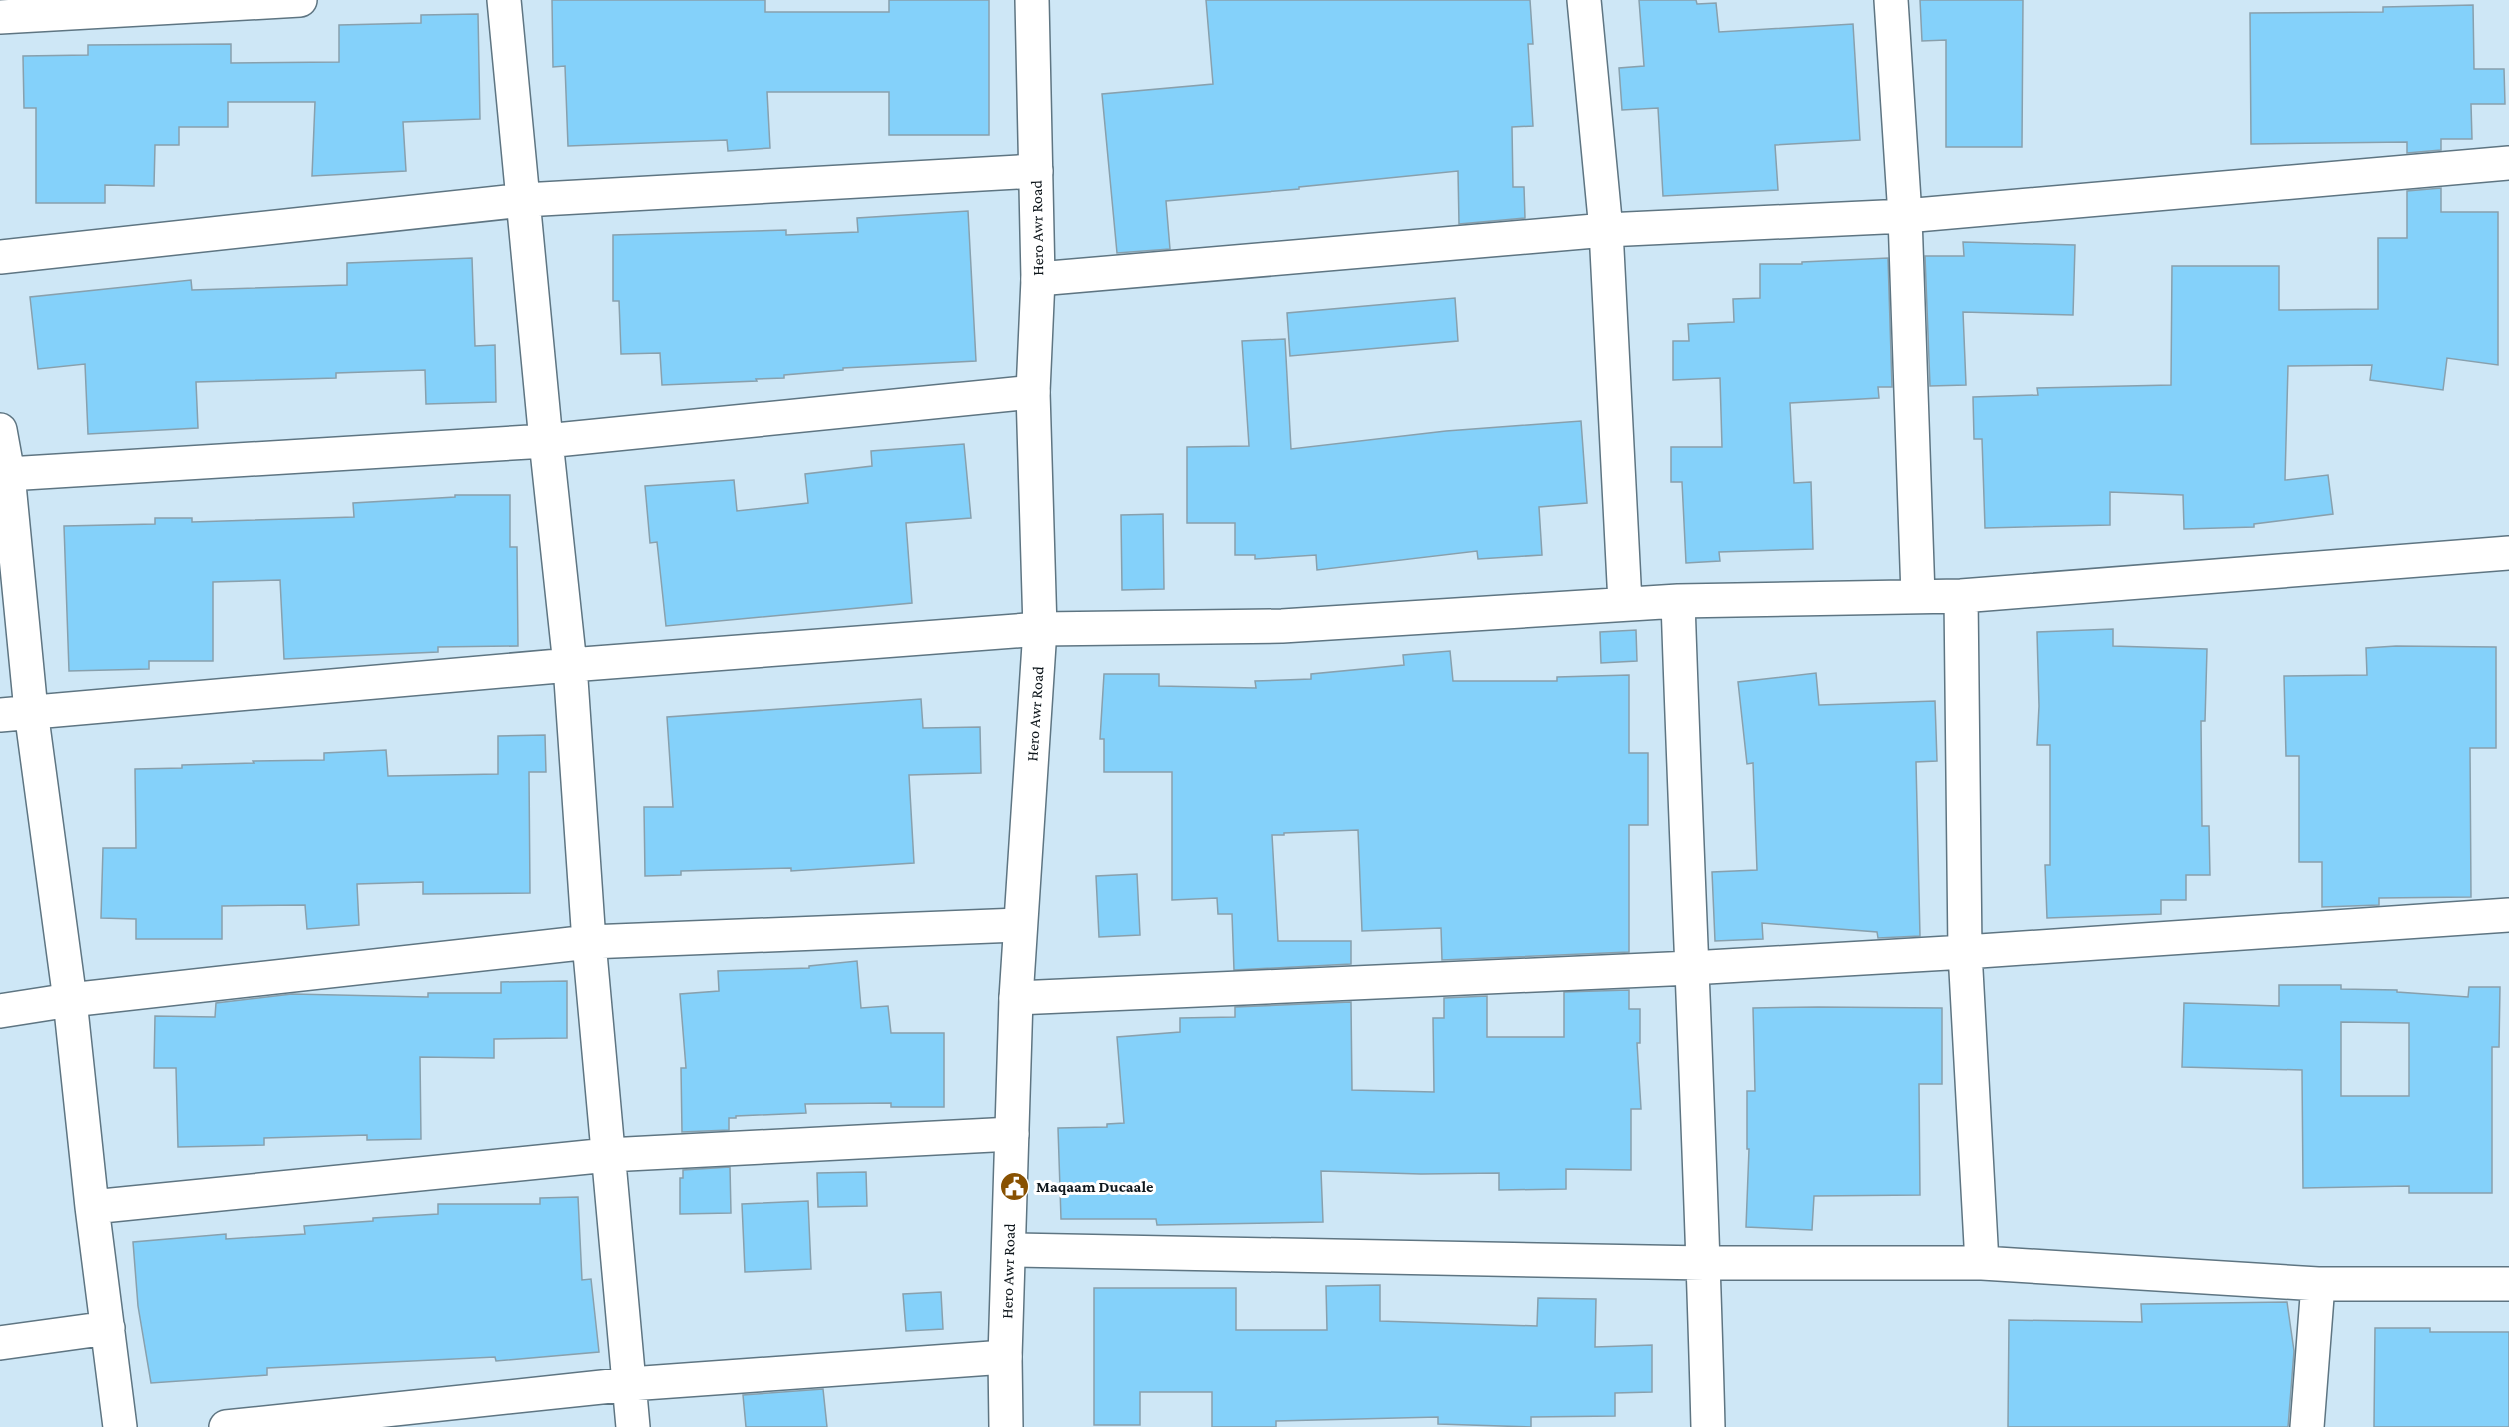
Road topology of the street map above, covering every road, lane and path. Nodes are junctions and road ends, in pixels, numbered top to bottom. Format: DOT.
graph roads {
  1 [pos="300,0"];
  2 [pos="504,0"];
  3 [pos="1032,0"];
  4 [pos="1584,0"];
  5 [pos="1891,0"];
  6 [pos="0,17"];
  7 [pos="2509,163"];
  8 [pos="1036,171"];
  9 [pos="524,200"];
  10 [pos="1905,216"];
  11 [pos="1606,230"];
  12 [pos="0,257"];
  13 [pos="1038,279"];
  14 [pos="1033,392"];
  15 [pos="0,430"];
  16 [pos="546,441"];
  17 [pos="8,474"];
  18 [pos="2509,553"];
  19 [pos="1918,597"];
  20 [pos="1961,597"];
  21 [pos="1678,601"];
  22 [pos="1625,603"];
  23 [pos="1040,629"];
  24 [pos="570,665"];
  25 [pos="16,713"];
  26 [pos="2509,915"];
  27 [pos="1020,925"];
  28 [pos="590,942"];
  29 [pos="1965,952"];
  30 [pos="1690,968"];
  31 [pos="1016,998"];
  32 [pos="70,1000"];
  33 [pos="0,1011"];
  34 [pos="1012,1134"];
  35 [pos="609,1155"];
  36 [pos="92,1207"];
  37 [pos="1010,1250"];
  38 [pos="1704,1263"];
  39 [pos="1982,1263"];
  40 [pos="2318,1284"];
  41 [pos="2509,1284"];
  42 [pos="108,1328"];
  43 [pos="0,1343"];
  44 [pos="1005,1357"];
  45 [pos="630,1384"];
  46 [pos="120,1427"];
  47 [pos="226,1427"];
  48 [pos="633,1427"];
  49 [pos="1006,1427"];
  50 [pos="1708,1427"];
  51 [pos="2307,1427"];
  1 -- 6 [label="street"];
  2 -- 9 [label="street"];
  3 -- 8 [label="street, Hero Awr Road"];
  4 -- 11 [label="street"];
  5 -- 10 [label="street"];
  7 -- 10 [label="street"];
  8 -- 9 [label="street"];
  8 -- 13 [label="street, Hero Awr Road"];
  9 -- 12 [label="street"];
  9 -- 16 [label="street"];
  10 -- 11 [label="street"];
  10 -- 19 [label="street"];
  11 -- 13 [label="street"];
  11 -- 22 [label="street"];
  13 -- 14 [label="street, Hero Awr Road"];
  14 -- 16 [label="street"];
  14 -- 23 [label="street, Hero Awr Road"];
  15 -- 17 [label="street"];
  16 -- 17 [label="street"];
  16 -- 24 [label="street"];
  17 -- 25 [label="street"];
  18 -- 20 [label="street"];
  19 -- 20 [label="street"];
  19 -- 21 [label="street"];
  20 -- 29 [label="street"];
  21 -- 22 [label="street"];
  21 -- 30 [label="street"];
  22 -- 23 [label="street"];
  23 -- 24 [label="street"];
  23 -- 27 [label="street, Hero Awr Road"];
  24 -- 25 [label="street"];
  24 -- 28 [label="street"];
  25 -- 32 [label="street"];
  26 -- 29 [label="street"];
  27 -- 28 [label="street"];
  27 -- 31 [label="street, Hero Awr Road"];
  28 -- 32 [label="street"];
  28 -- 35 [label="street"];
  29 -- 30 [label="street"];
  29 -- 39 [label="street"];
  30 -- 31 [label="street"];
  30 -- 38 [label="street"];
  31 -- 34 [label="street, Hero Awr Road"];
  32 -- 33 [label="street"];
  32 -- 36 [label="street"];
  34 -- 35 [label="street"];
  34 -- 37 [label="street, Hero Awr Road"];
  35 -- 36 [label="street"];
  35 -- 45 [label="street"];
  36 -- 42 [label="street"];
  37 -- 38 [label="street"];
  37 -- 44 [label="street, Hero Awr Road"];
  38 -- 39 [label="street"];
  38 -- 50 [label="street"];
  39 -- 40 [label="street"];
  40 -- 41 [label="street"];
  40 -- 51 [label="street"];
  42 -- 43 [label="street"];
  42 -- 46 [label="street"];
  44 -- 45 [label="street"];
  44 -- 49 [label="street, Hero Awr Road"];
  45 -- 47 [label="street"];
  45 -- 48 [label="street"];
}
